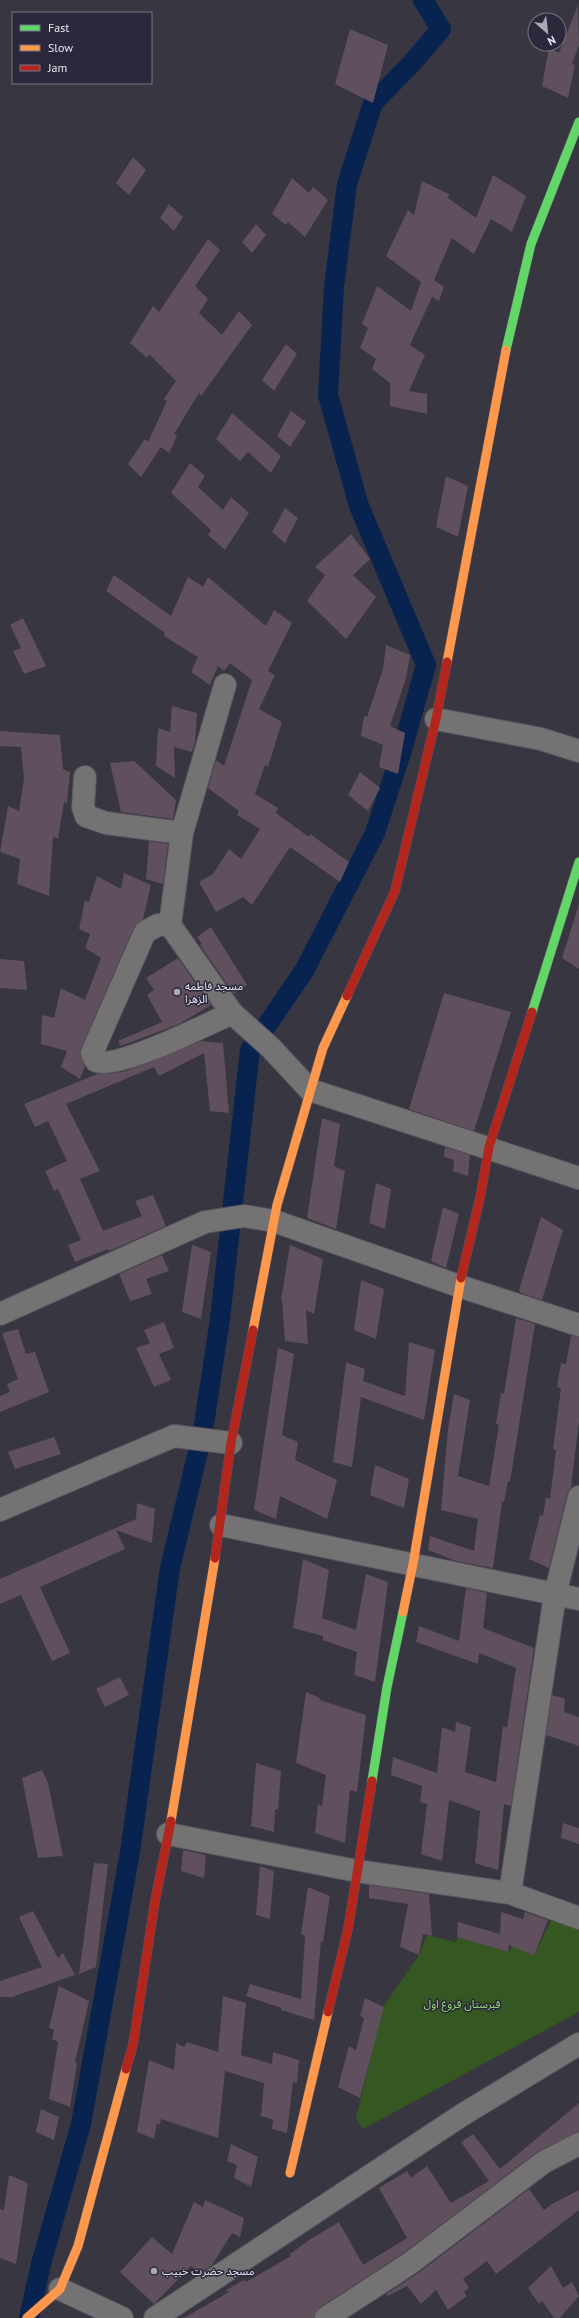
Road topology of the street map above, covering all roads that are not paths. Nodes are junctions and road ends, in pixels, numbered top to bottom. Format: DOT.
graph roads {
  1 [pos="579,122"];
  2 [pos="225,685"];
  3 [pos="436,719"];
  4 [pos="579,751"];
  5 [pos="85,777"];
  6 [pos="182,833"];
  7 [pos="579,862"];
  8 [pos="170,925"];
  9 [pos="232,1013"];
  10 [pos="310,1090"];
  11 [pos="489,1147"];
  12 [pos="579,1178"];
  13 [pos="274,1221"];
  14 [pos="458,1286"];
  15 [pos="0,1314"];
  16 [pos="579,1325"];
  17 [pos="232,1443"];
  18 [pos="579,1497"];
  19 [pos="0,1510"];
  20 [pos="221,1525"];
  21 [pos="413,1564"];
  22 [pos="555,1595"];
  23 [pos="579,1599"];
  24 [pos="168,1834"];
  25 [pos="357,1871"];
  26 [pos="510,1893"];
  27 [pos="579,1918"];
  28 [pos="579,2044"];
  29 [pos="579,2144"];
  30 [pos="290,2173"];
  31 [pos="60,2289"];
  32 [pos="27,2318"];
  33 [pos="122,2318"];
  34 [pos="156,2318"];
  35 [pos="326,2318"];
  1 -- 3 [label="street"];
  2 -- 6 [label="street"];
  3 -- 4 [label="street"];
  3 -- 10 [label="street"];
  5 -- 6 [label="street"];
  6 -- 8 [label="street"];
  7 -- 11 [label="street"];
  8 -- 9 [label="street"];
  8 -- 9 [label="street"];
  9 -- 10 [label="street"];
  10 -- 11 [label="street"];
  10 -- 13 [label="street"];
  11 -- 12 [label="street"];
  11 -- 14 [label="street"];
  13 -- 14 [label="street"];
  13 -- 15 [label="street"];
  13 -- 17 [label="street"];
  14 -- 16 [label="street"];
  14 -- 21 [label="street"];
  17 -- 19 [label="street"];
  17 -- 20 [label="street"];
  18 -- 22 [label="street"];
  20 -- 21 [label="street"];
  20 -- 24 [label="street"];
  21 -- 22 [label="street"];
  21 -- 25 [label="street"];
  22 -- 23 [label="street"];
  22 -- 26 [label="street"];
  24 -- 25 [label="street"];
  24 -- 31 [label="street"];
  25 -- 26 [label="street"];
  25 -- 30 [label="street"];
  26 -- 27 [label="street"];
  28 -- 34 [label="street"];
  29 -- 35 [label="street"];
  31 -- 32 [label="street"];
  31 -- 33 [label="street"];
}
